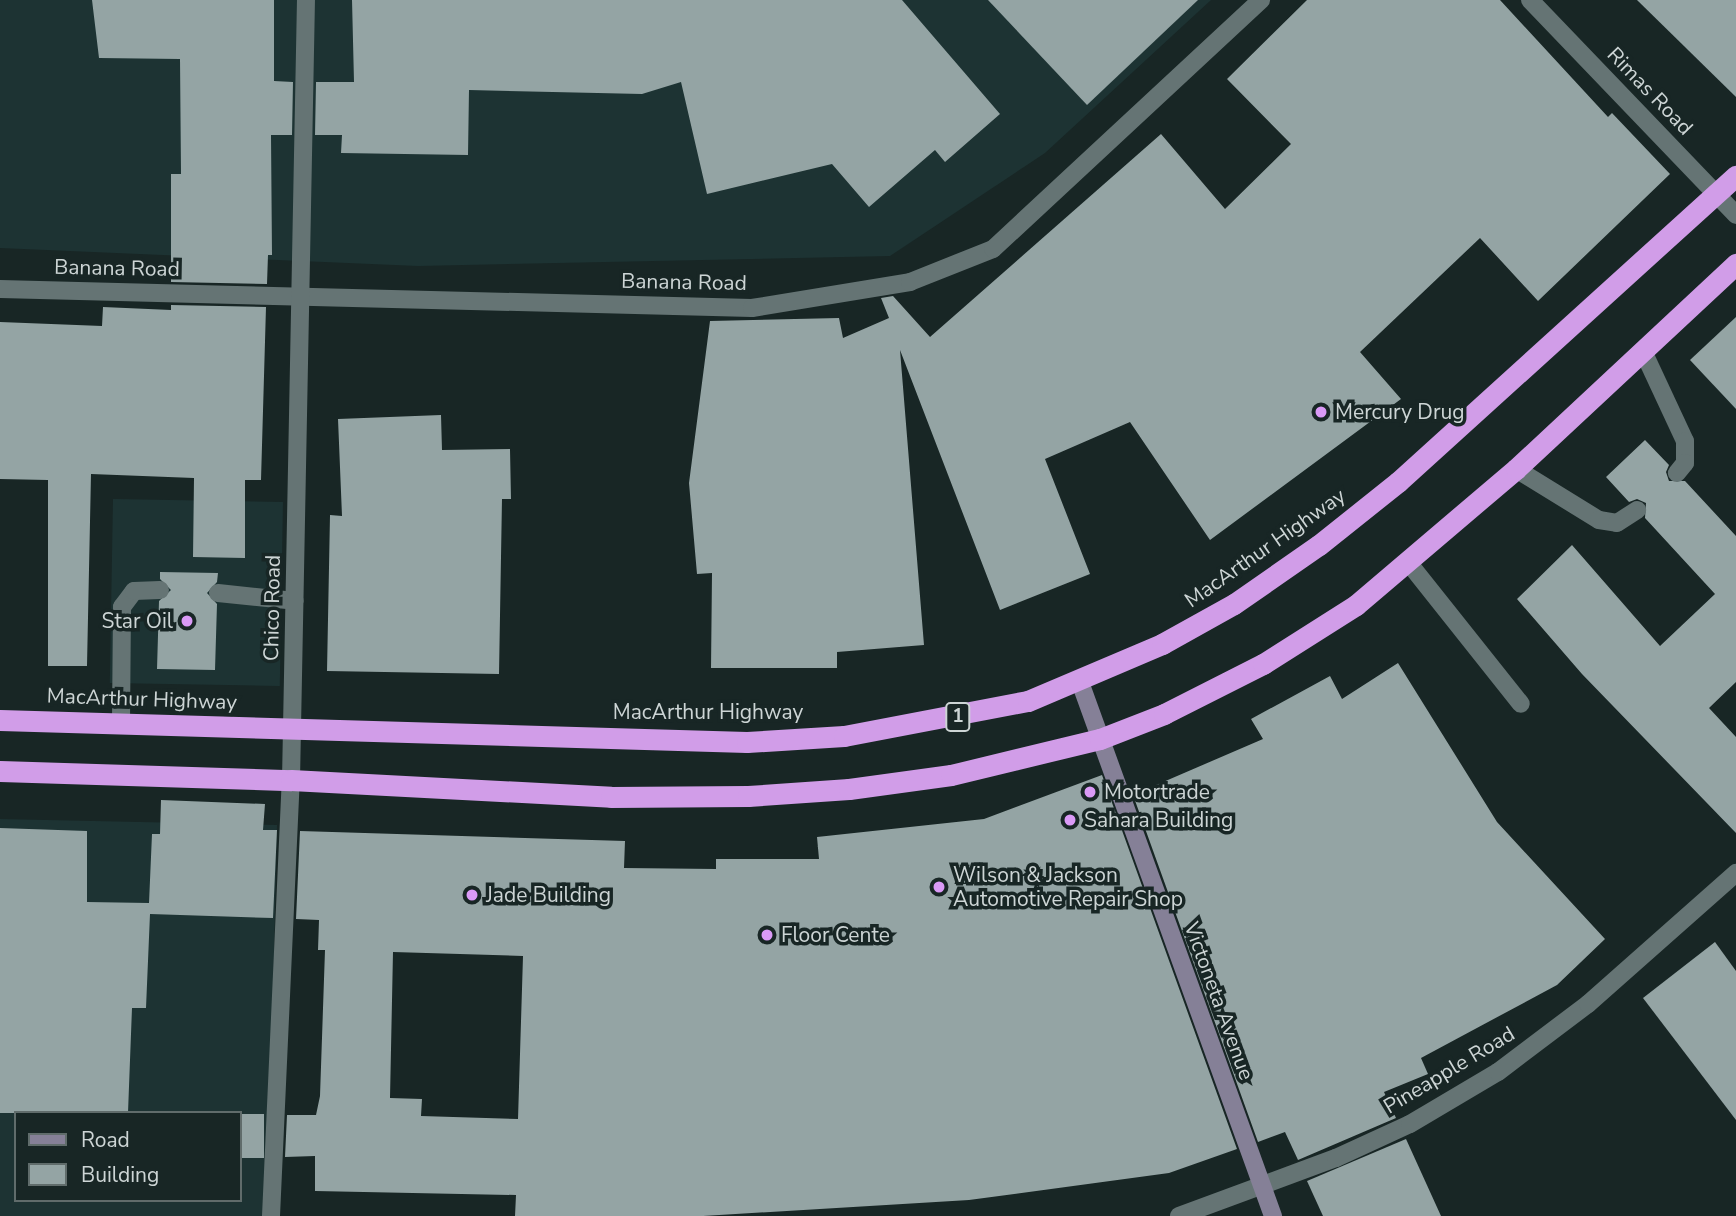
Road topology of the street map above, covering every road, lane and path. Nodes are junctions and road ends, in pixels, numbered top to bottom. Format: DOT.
graph roads {
  1 [pos="306,0"];
  2 [pos="1261,0"];
  3 [pos="1530,0"];
  4 [pos="1736,176"];
  5 [pos="1716,194"];
  6 [pos="1736,215"];
  7 [pos="1736,264"];
  8 [pos="0,289"];
  9 [pos="301,294"];
  10 [pos="1643,351"];
  11 [pos="1516,469"];
  12 [pos="1677,473"];
  13 [pos="1637,510"];
  14 [pos="1408,562"];
  15 [pos="160,590"];
  16 [pos="218,593"];
  17 [pos="295,601"];
  18 [pos="1080,682"];
  19 [pos="1521,704"];
  20 [pos="0,720"];
  21 [pos="121,721"];
  22 [pos="292,730"];
  23 [pos="1100,739"];
  24 [pos="0,771"];
  25 [pos="292,780"];
  26 [pos="1736,873"];
  27 [pos="1262,1186"];
  28 [pos="271,1216"];
  29 [pos="1179,1216"];
  30 [pos="1273,1216"];
  1 -- 9 [label="street, Chico Road"];
  2 -- 9 [label="street, Banana Road"];
  3 -- 5 [label="street, Rimas Road"];
  4 -- 5 [label="highway, MacArthur Highway / 1"];
  5 -- 6 [label="street, Rimas Road"];
  5 -- 18 [label="highway, MacArthur Highway / 1"];
  7 -- 10 [label="highway"];
  8 -- 9 [label="street, Banana Road"];
  9 -- 17 [label="street, Chico Road"];
  10 -- 11 [label="highway"];
  10 -- 12 [label="street"];
  11 -- 13 [label="street"];
  11 -- 14 [label="highway"];
  14 -- 19 [label="street"];
  14 -- 23 [label="highway"];
  15 -- 21 [label="street"];
  16 -- 17 [label="street"];
  17 -- 22 [label="street, Chico Road"];
  18 -- 22 [label="highway, MacArthur Highway / 1"];
  18 -- 23 [label="main road, Victoneta Avenue"];
  20 -- 21 [label="highway, MacArthur Highway / 1"];
  21 -- 22 [label="highway, MacArthur Highway / 1"];
  22 -- 25 [label="street, Chico Road"];
  23 -- 25 [label="highway"];
  23 -- 27 [label="main road, Victoneta Avenue"];
  24 -- 25 [label="highway"];
  25 -- 28 [label="street, Chico Road"];
  26 -- 27 [label="street, Pineapple Road"];
  27 -- 29 [label="street, Pineapple Road"];
  27 -- 30 [label="main road, Victoneta Avenue"];
}
